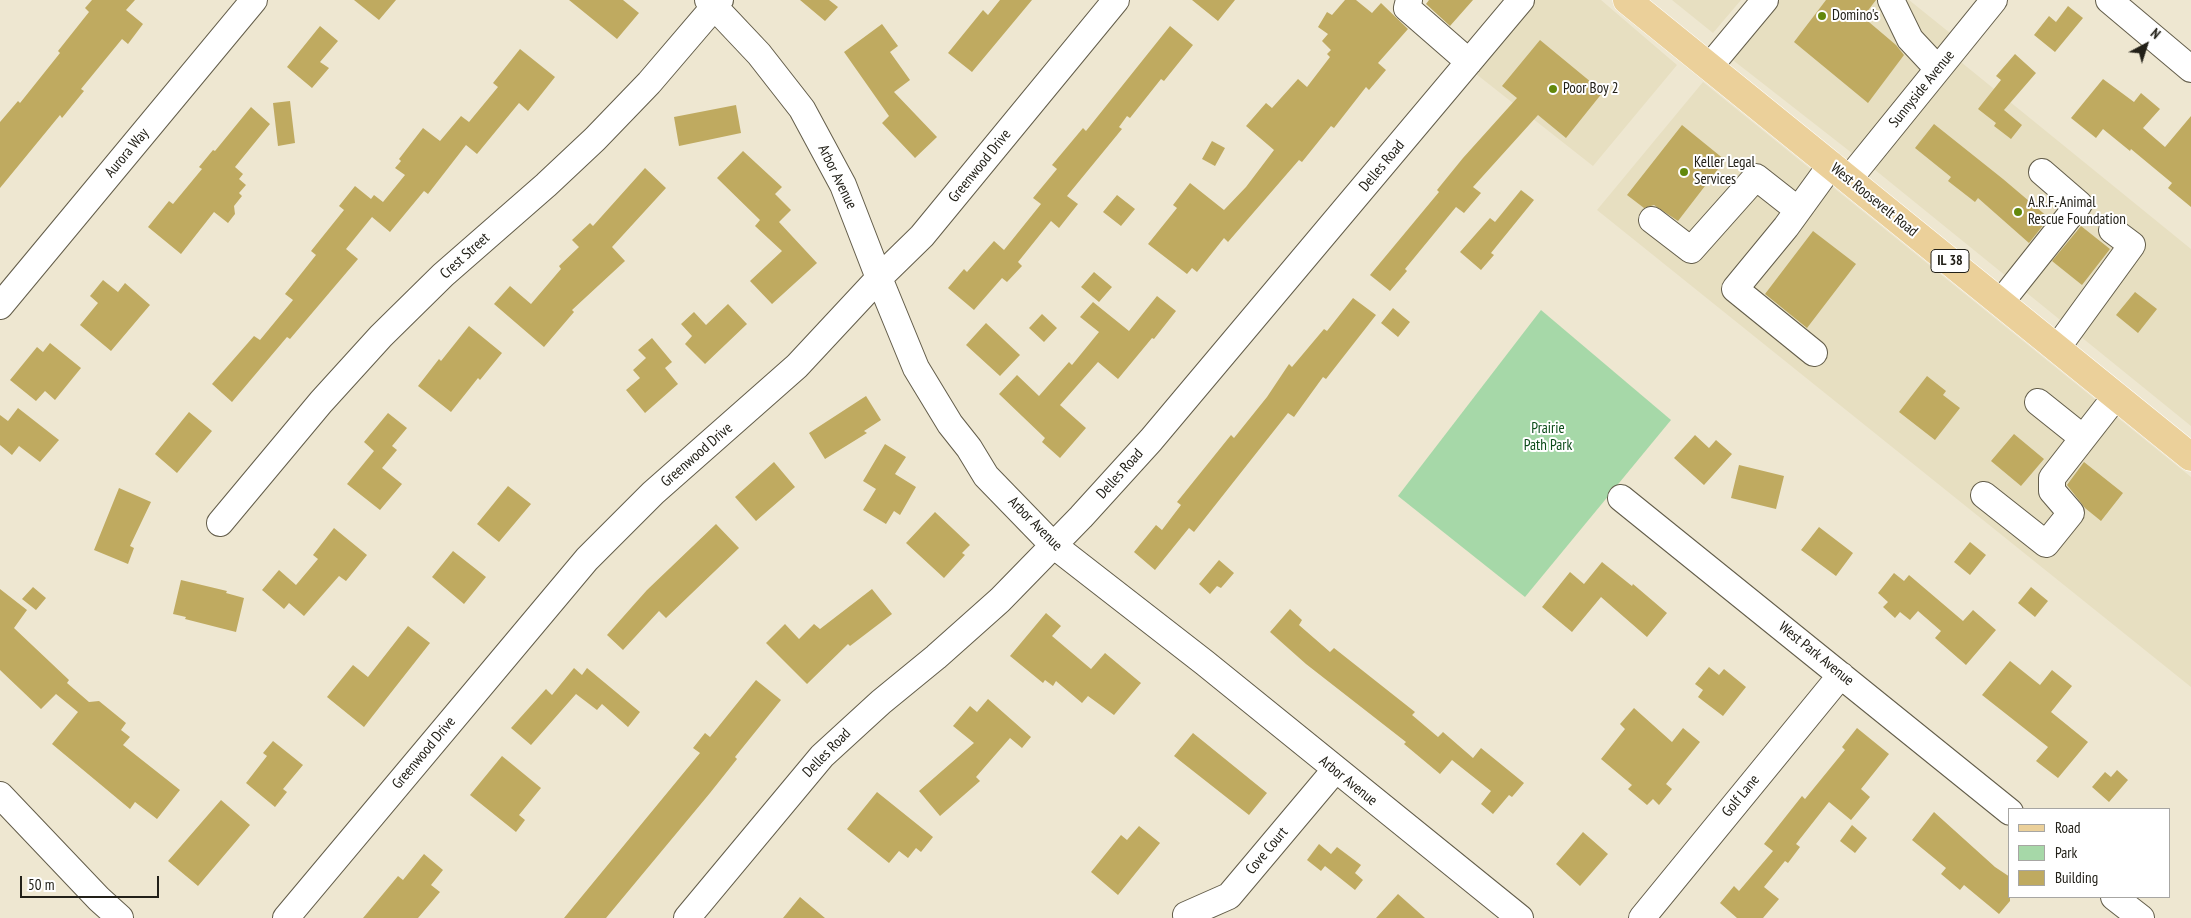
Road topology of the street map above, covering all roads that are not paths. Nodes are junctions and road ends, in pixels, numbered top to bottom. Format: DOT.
graph roads {
  1 [pos="254,0"];
  2 [pos="1116,0"];
  3 [pos="1409,0"];
  4 [pos="1521,0"];
  5 [pos="1765,0"];
  6 [pos="1891,0"];
  7 [pos="1994,0"];
  8 [pos="2108,0"];
  9 [pos="715,2"];
  10 [pos="1634,2"];
  11 [pos="1469,62"];
  12 [pos="1710,66"];
  13 [pos="1938,69"];
  14 [pos="2191,69"];
  15 [pos="1840,172"];
  16 [pos="2042,172"];
  17 [pos="1798,210"];
  18 [pos="1652,220"];
  19 [pos="2112,230"];
  20 [pos="879,278"];
  21 [pos="2001,302"];
  22 [pos="0,306"];
  23 [pos="2057,348"];
  24 [pos="1814,353"];
  25 [pos="2116,396"];
  26 [pos="2038,402"];
  27 [pos="2083,438"];
  28 [pos="2191,456"];
  29 [pos="1984,495"];
  30 [pos="1621,498"];
  31 [pos="220,523"];
  32 [pos="1052,544"];
  33 [pos="1841,675"];
  34 [pos="1335,770"];
  35 [pos="0,795"];
  36 [pos="2008,810"];
  37 [pos="2115,898"];
  38 [pos="1186,915"];
  39 [pos="120,918"];
  40 [pos="286,918"];
  41 [pos="687,918"];
  42 [pos="1520,918"];
  43 [pos="1642,918"];
  44 [pos="2140,918"];
  1 -- 22 [label="street, Aurora Way"];
  2 -- 20 [label="street, Greenwood Drive"];
  3 -- 11 [label="street"];
  4 -- 11 [label="street, Delles Road"];
  5 -- 12 [label="street"];
  6 -- 13 [label="street"];
  7 -- 13 [label="street, Sunnyside Avenue"];
  8 -- 14 [label="street"];
  9 -- 20 [label="street, Arbor Avenue"];
  9 -- 31 [label="street, Crest Street"];
  10 -- 12 [label="main road, West Roosevelt Road / IL 38"];
  11 -- 32 [label="street, Delles Road"];
  12 -- 15 [label="main road, West Roosevelt Road / IL 38"];
  13 -- 15 [label="street, Sunnyside Avenue"];
  15 -- 17 [label="street, Sunnyside Avenue"];
  15 -- 21 [label="main road, West Roosevelt Road / IL 38"];
  16 -- 21 [label="street"];
  17 -- 18 [label="street"];
  17 -- 24 [label="street, Sunnyside Avenue"];
  19 -- 23 [label="street"];
  20 -- 32 [label="street, Arbor Avenue"];
  20 -- 40 [label="street, Greenwood Drive"];
  21 -- 23 [label="main road, West Roosevelt Road / IL 38"];
  23 -- 25 [label="main road, West Roosevelt Road / IL 38"];
  25 -- 27 [label="street"];
  25 -- 28 [label="main road, West Roosevelt Road / IL 38"];
  26 -- 27 [label="street"];
  27 -- 29 [label="street"];
  30 -- 33 [label="street, West Park Avenue"];
  32 -- 34 [label="street, Arbor Avenue"];
  32 -- 41 [label="street, Delles Road"];
  33 -- 36 [label="street, West Park Avenue"];
  33 -- 43 [label="street, Golf Lane"];
  34 -- 38 [label="street, Cove Court"];
  34 -- 42 [label="street, Arbor Avenue"];
  35 -- 39 [label="street"];
  37 -- 44 [label="street"];
}
